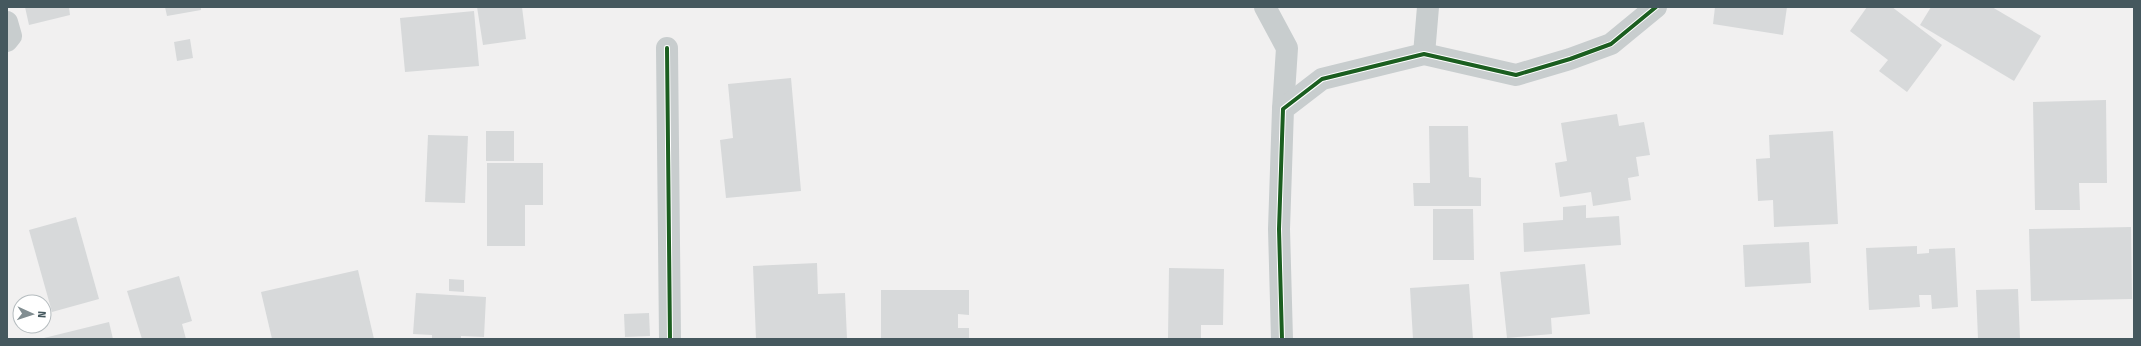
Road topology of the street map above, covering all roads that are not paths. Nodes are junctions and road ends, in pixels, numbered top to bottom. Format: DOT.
graph roads {
  1 [pos="1265,7"];
  2 [pos="1428,7"];
  3 [pos="1656,7"];
  4 [pos="7,22"];
  5 [pos="7,41"];
  6 [pos="667,48"];
  7 [pos="1424,54"];
  8 [pos="1283,109"];
  9 [pos="670,339"];
  10 [pos="1282,339"];
  1 -- 8 [label="street"];
  2 -- 7 [label="street"];
  3 -- 7 [label="street"];
  4 -- 5 [label="street"];
  6 -- 9 [label="street"];
  7 -- 8 [label="street"];
  8 -- 10 [label="street"];
}
